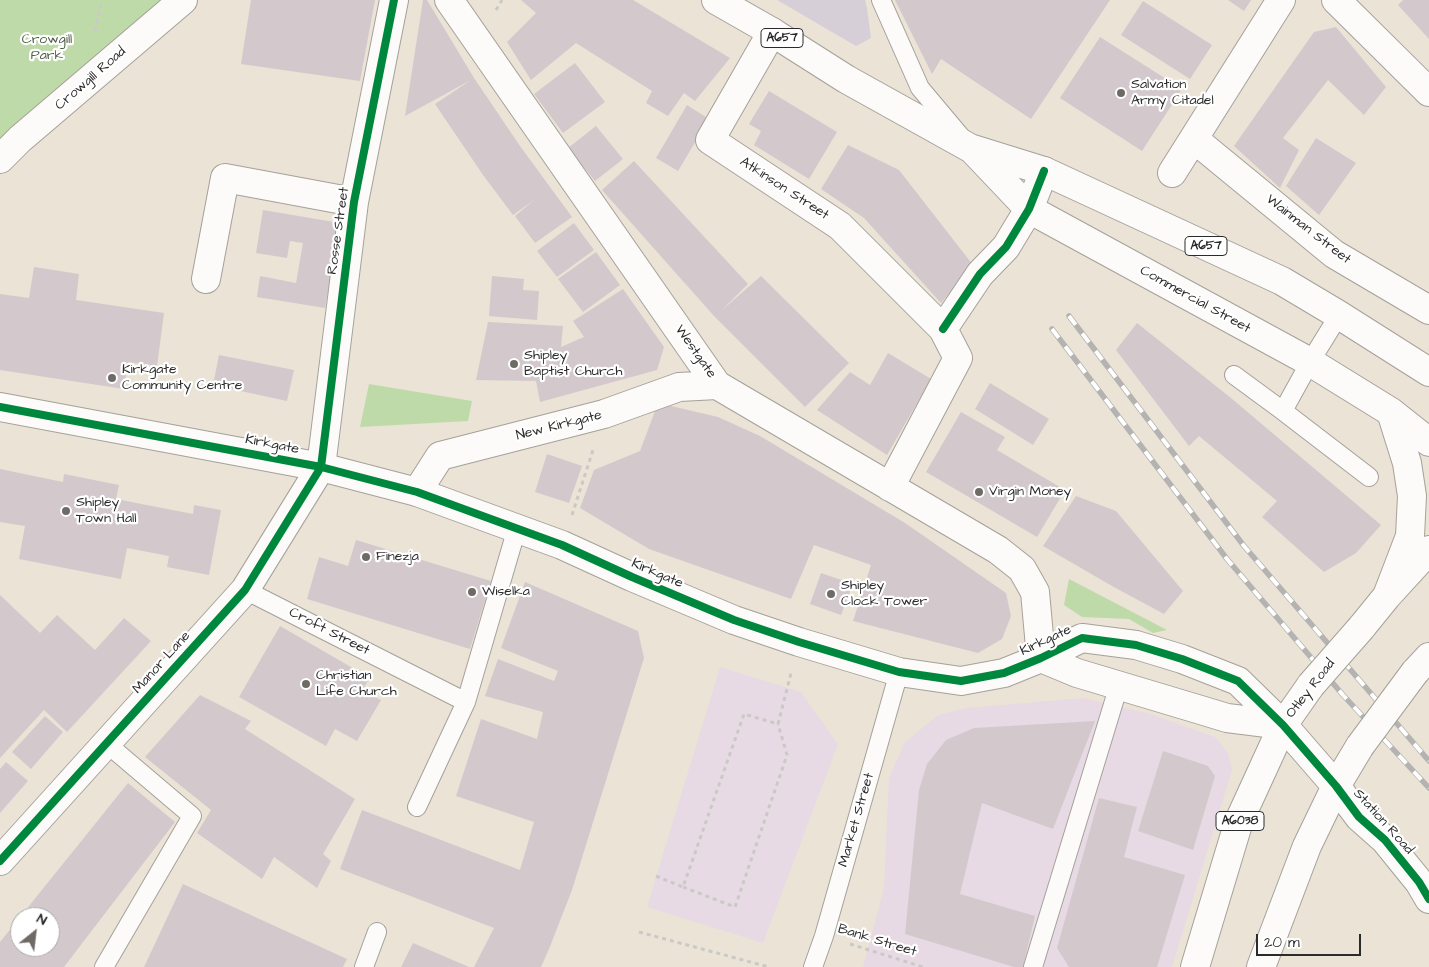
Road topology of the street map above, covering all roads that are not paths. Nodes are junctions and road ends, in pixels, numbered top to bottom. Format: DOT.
graph roads {
  1 [pos="183,0"];
  2 [pos="394,0"];
  3 [pos="449,0"];
  4 [pos="716,0"];
  5 [pos="881,0"];
  6 [pos="1281,0"];
  7 [pos="1336,0"];
  8 [pos="772,32"];
  9 [pos="1429,92"];
  10 [pos="1194,139"];
  11 [pos="970,148"];
  12 [pos="0,159"];
  13 [pos="1044,171"];
  14 [pos="1172,173"];
  15 [pos="354,202"];
  16 [pos="1029,209"];
  17 [pos="206,279"];
  18 [pos="1429,310"];
  19 [pos="1339,315"];
  20 [pos="944,329"];
  21 [pos="1310,362"];
  22 [pos="1429,372"];
  23 [pos="1234,375"];
  24 [pos="717,385"];
  25 [pos="0,407"];
  26 [pos="1283,411"];
  27 [pos="1391,412"];
  28 [pos="1429,442"];
  29 [pos="321,467"];
  30 [pos="1369,476"];
  31 [pos="890,487"];
  32 [pos="417,492"];
  33 [pos="517,528"];
  34 [pos="1429,550"];
  35 [pos="245,590"];
  36 [pos="1386,596"];
  37 [pos="1041,658"];
  38 [pos="1422,665"];
  39 [pos="899,672"];
  40 [pos="1119,685"];
  41 [pos="466,702"];
  42 [pos="1283,725"];
  43 [pos="106,743"];
  44 [pos="1336,786"];
  45 [pos="417,807"];
  46 [pos="0,861"];
  47 [pos="1429,899"];
  48 [pos="377,932"];
  49 [pos="104,967"];
  50 [pos="364,967"];
  51 [pos="813,967"];
  52 [pos="1033,967"];
  53 [pos="1195,967"];
  54 [pos="1261,967"];
  1 -- 12 [label="street, Crowgill Road"];
  2 -- 15 [label="street, Rosse Street"];
  3 -- 24 [label="street, Westgate"];
  4 -- 8 [label="street, Commercial Street / A657"];
  5 -- 11 [label="lane"];
  6 -- 10 [label="street"];
  7 -- 9 [label="street"];
  8 -- 11 [label="street, Commercial Street / A657"];
  8 -- 20 [label="street, Atkinson Street"];
  10 -- 14 [label="street"];
  10 -- 18 [label="street, Wainman Street"];
  11 -- 13 [label="street, Commercial Street / A657"];
  11 -- 16 [label="street, Commercial Street / A657"];
  13 -- 16 [label="street"];
  13 -- 19 [label="street, Commercial Street / A657"];
  15 -- 17 [label="street"];
  15 -- 29 [label="street, Rosse Street"];
  16 -- 20 [label="street"];
  16 -- 21 [label="street, Commercial Street / A657"];
  19 -- 21 [label="lane"];
  19 -- 22 [label="street, Commercial Street / A657"];
  20 -- 31 [label="street, Atkinson Street"];
  21 -- 26 [label="lane"];
  21 -- 27 [label="street, Commercial Street / A657"];
  23 -- 26 [label="lane"];
  24 -- 31 [label="street, Westgate"];
  24 -- 32 [label="street, New Kirkgate"];
  25 -- 29 [label="street, Kirkgate"];
  26 -- 30 [label="lane"];
  27 -- 28 [label="street, Commercial Street / A657"];
  27 -- 36 [label="street"];
  29 -- 32 [label="street, Kirkgate"];
  29 -- 35 [label="street, Manor Lane"];
  31 -- 37 [label="street, Westgate"];
  32 -- 33 [label="street, Kirkgate"];
  33 -- 39 [label="street, Kirkgate"];
  33 -- 41 [label="lane"];
  34 -- 36 [label="street, Otley Road / A6038"];
  35 -- 41 [label="lane, Croft Street"];
  35 -- 43 [label="street, Manor Lane"];
  36 -- 42 [label="street, Otley Road / A6038, bridge"];
  37 -- 39 [label="street, Kirkgate"];
  37 -- 40 [label="street, Kirkgate"];
  37 -- 42 [label="street, Kirkgate"];
  38 -- 44 [label="street, bridge"];
  39 -- 51 [label="lane, Market Street"];
  40 -- 42 [label="street, Kirkgate"];
  40 -- 52 [label="lane"];
  41 -- 45 [label="lane"];
  42 -- 44 [label="street, Station Road"];
  42 -- 53 [label="street, Otley Road / A6038"];
  43 -- 46 [label="street, Manor Lane"];
  43 -- 49 [label="lane"];
  44 -- 47 [label="street, Station Road"];
  44 -- 54 [label="street"];
  48 -- 50 [label="lane"];
}
